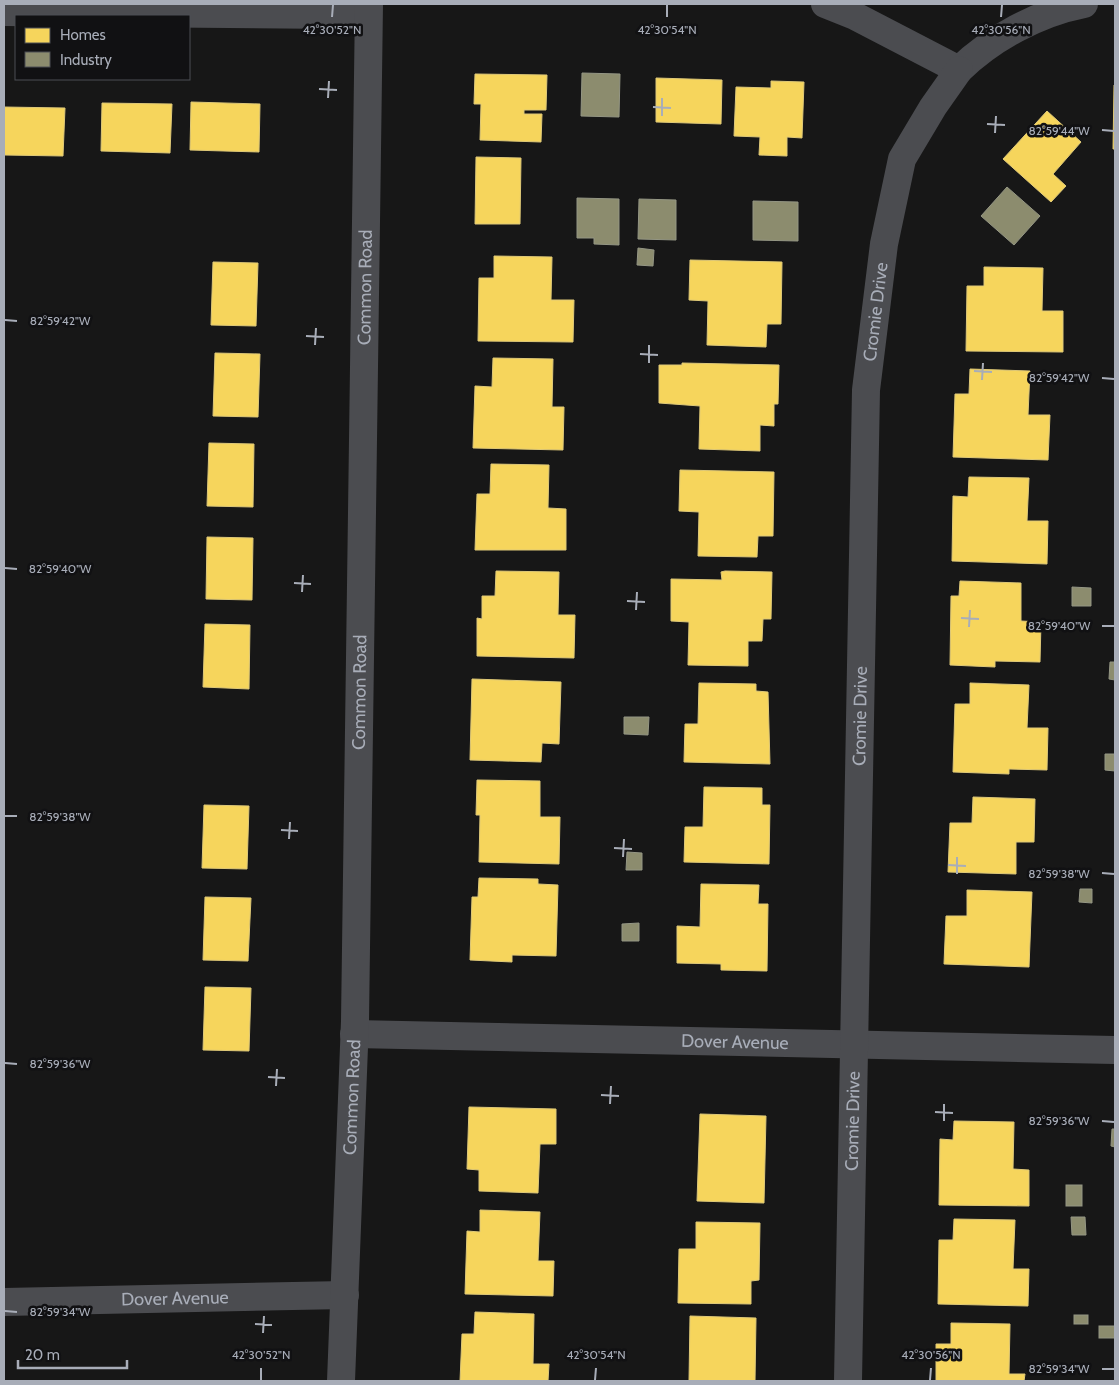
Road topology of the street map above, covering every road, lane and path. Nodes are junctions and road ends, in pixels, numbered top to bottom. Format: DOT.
graph roads {
  1 [pos="367,4"];
  2 [pos="824,4"];
  3 [pos="1084,4"];
  4 [pos="4,12"];
  5 [pos="959,70"];
  6 [pos="354,1034"];
  7 [pos="855,1044"];
  8 [pos="1115,1050"];
  9 [pos="345,1295"];
  10 [pos="4,1302"];
  11 [pos="341,1381"];
  12 [pos="848,1381"];
  1 -- 4 [label="street"];
  1 -- 6 [label="street, Common Road"];
  2 -- 5 [label="street"];
  3 -- 5 [label="street, Cromie Drive"];
  5 -- 7 [label="street, Cromie Drive"];
  6 -- 7 [label="street, Dover Avenue"];
  6 -- 9 [label="street, Common Road"];
  7 -- 8 [label="street, Dover Avenue"];
  7 -- 12 [label="street, Cromie Drive"];
  9 -- 10 [label="street, Dover Avenue"];
  9 -- 11 [label="street, Common Road"];
}
